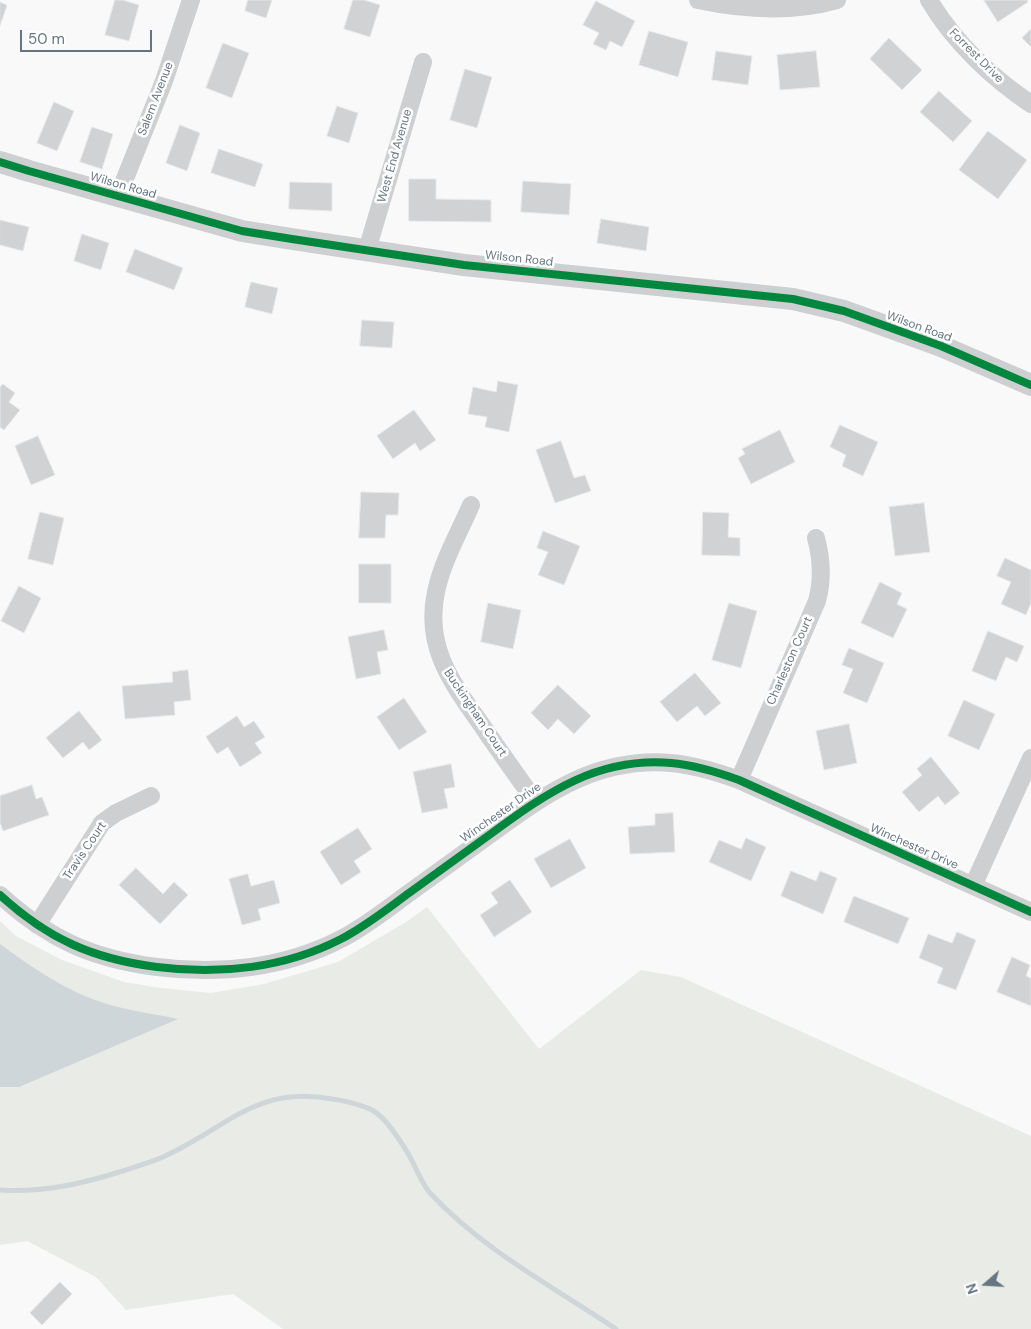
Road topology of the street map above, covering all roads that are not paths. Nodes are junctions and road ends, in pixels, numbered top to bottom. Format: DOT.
graph roads {
  1 [pos="191,0"];
  2 [pos="698,0"];
  3 [pos="837,0"];
  4 [pos="929,0"];
  5 [pos="423,62"];
  6 [pos="1031,104"];
  7 [pos="0,162"];
  8 [pos="118,196"];
  9 [pos="367,250"];
  10 [pos="1031,385"];
  11 [pos="472,505"];
  12 [pos="816,538"];
  13 [pos="1031,758"];
  14 [pos="739,780"];
  15 [pos="152,796"];
  16 [pos="536,802"];
  17 [pos="973,886"];
  18 [pos="0,895"];
  19 [pos="1031,912"];
  20 [pos="37,925"];
  1 -- 8 [label="street, Salem Avenue"];
  2 -- 3 [label="street"];
  4 -- 6 [label="street, Forrest Drive"];
  5 -- 9 [label="street, West End Avenue"];
  7 -- 8 [label="street, Wilson Road"];
  8 -- 9 [label="street, Wilson Road"];
  9 -- 10 [label="street, Wilson Road"];
  11 -- 16 [label="street, Buckingham Court"];
  12 -- 14 [label="street, Charleston Court"];
  13 -- 17 [label="street"];
  14 -- 16 [label="street, Winchester Drive"];
  14 -- 17 [label="street, Winchester Drive"];
  15 -- 20 [label="street, Travis Court"];
  16 -- 20 [label="street, Winchester Drive"];
  17 -- 19 [label="street, Winchester Drive"];
  18 -- 20 [label="street, Winchester Drive"];
}
